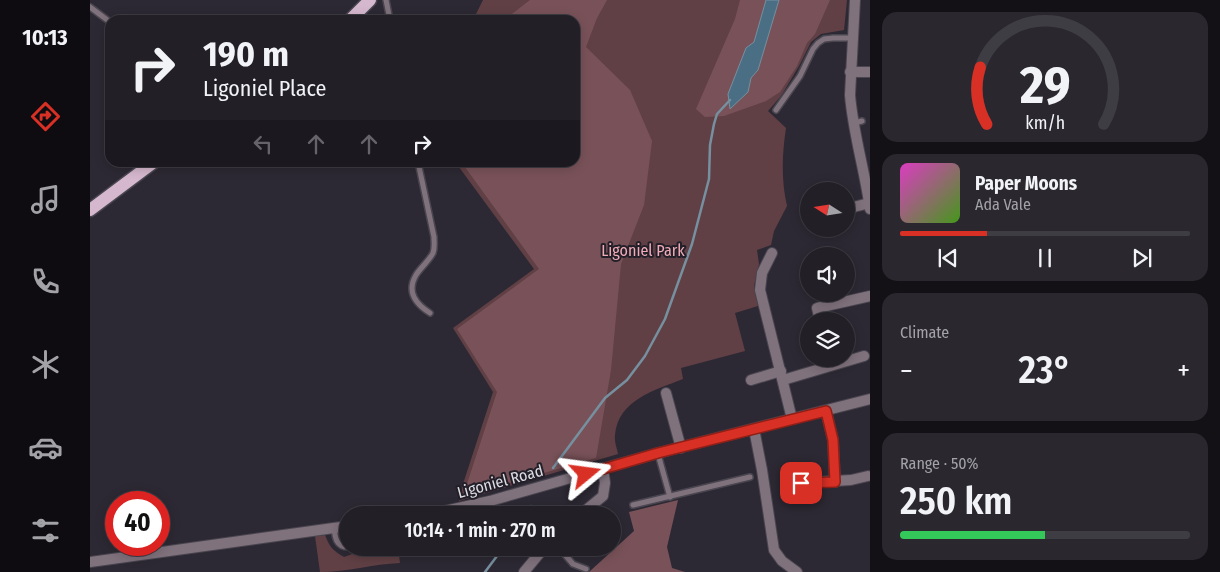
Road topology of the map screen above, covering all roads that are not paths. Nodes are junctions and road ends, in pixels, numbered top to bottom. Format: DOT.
graph roads {
  1 [pos="370,0"];
  2 [pos="386,0"];
  3 [pos="855,0"];
  4 [pos="90,7"];
  5 [pos="355,15"];
  6 [pos="389,15"];
  7 [pos="105,18"];
  8 [pos="852,38"];
  9 [pos="850,72"];
  10 [pos="870,72"];
  11 [pos="776,110"];
  12 [pos="866,163"];
  13 [pos="147,167"];
  14 [pos="419,167"];
  15 [pos="870,206"];
  16 [pos="855,208"];
  17 [pos="90,210"];
  18 [pos="772,253"];
  19 [pos="870,296"];
  20 [pos="818,312"];
  21 [pos="430,313"];
  22 [pos="864,356"];
  23 [pos="782,376"];
  24 [pos="751,380"];
  25 [pos="666,392"];
  26 [pos="870,399"];
  27 [pos="826,411"];
  28 [pos="792,419"];
  29 [pos="754,429"];
  30 [pos="681,448"];
  31 [pos="658,453"];
  32 [pos="603,468"];
  33 [pos="869,476"];
  34 [pos="750,477"];
  35 [pos="835,482"];
  36 [pos="801,483"];
  37 [pos="670,496"];
  38 [pos="467,506"];
  39 [pos="591,506"];
  40 [pos="633,506"];
  41 [pos="339,527"];
  42 [pos="334,528"];
  43 [pos="339,544"];
  44 [pos="537,556"];
  45 [pos="566,556"];
  46 [pos="90,562"];
  47 [pos="586,569"];
  48 [pos="524,572"];
  49 [pos="797,572"];
  1 -- 5 [label="main road"];
  2 -- 6 [label="lane"];
  3 -- 8 [label="street"];
  4 -- 7 [label="lane"];
  8 -- 9 [label="street"];
  8 -- 11 [label="lane"];
  9 -- 10 [label="street"];
  9 -- 12 [label="street"];
  12 -- 15 [label="street"];
  13 -- 17 [label="main road"];
  14 -- 21 [label="lane"];
  15 -- 16 [label="street"];
  18 -- 23 [label="street"];
  19 -- 20 [label="street"];
  22 -- 23 [label="street"];
  23 -- 24 [label="street"];
  23 -- 28 [label="street"];
  25 -- 30 [label="street"];
  26 -- 27 [label="street, Ligoniel Road"];
  27 -- 28 [label="street, Ligoniel Road"];
  27 -- 35 [label="street"];
  28 -- 29 [label="street, Ligoniel Road"];
  29 -- 30 [label="street, Ligoniel Road"];
  29 -- 49 [label="street"];
  30 -- 31 [label="street, Ligoniel Road"];
  31 -- 32 [label="street, Ligoniel Road"];
  31 -- 37 [label="lane"];
  32 -- 38 [label="street, Ligoniel Road"];
  32 -- 39 [label="street"];
  33 -- 35 [label="street"];
  34 -- 37 [label="lane"];
  35 -- 36 [label="street"];
  37 -- 40 [label="lane"];
  41 -- 42 [label="street"];
  42 -- 43 [label="lane"];
  42 -- 46 [label="street"];
  44 -- 48 [label="street"];
  45 -- 47 [label="lane"];
}
